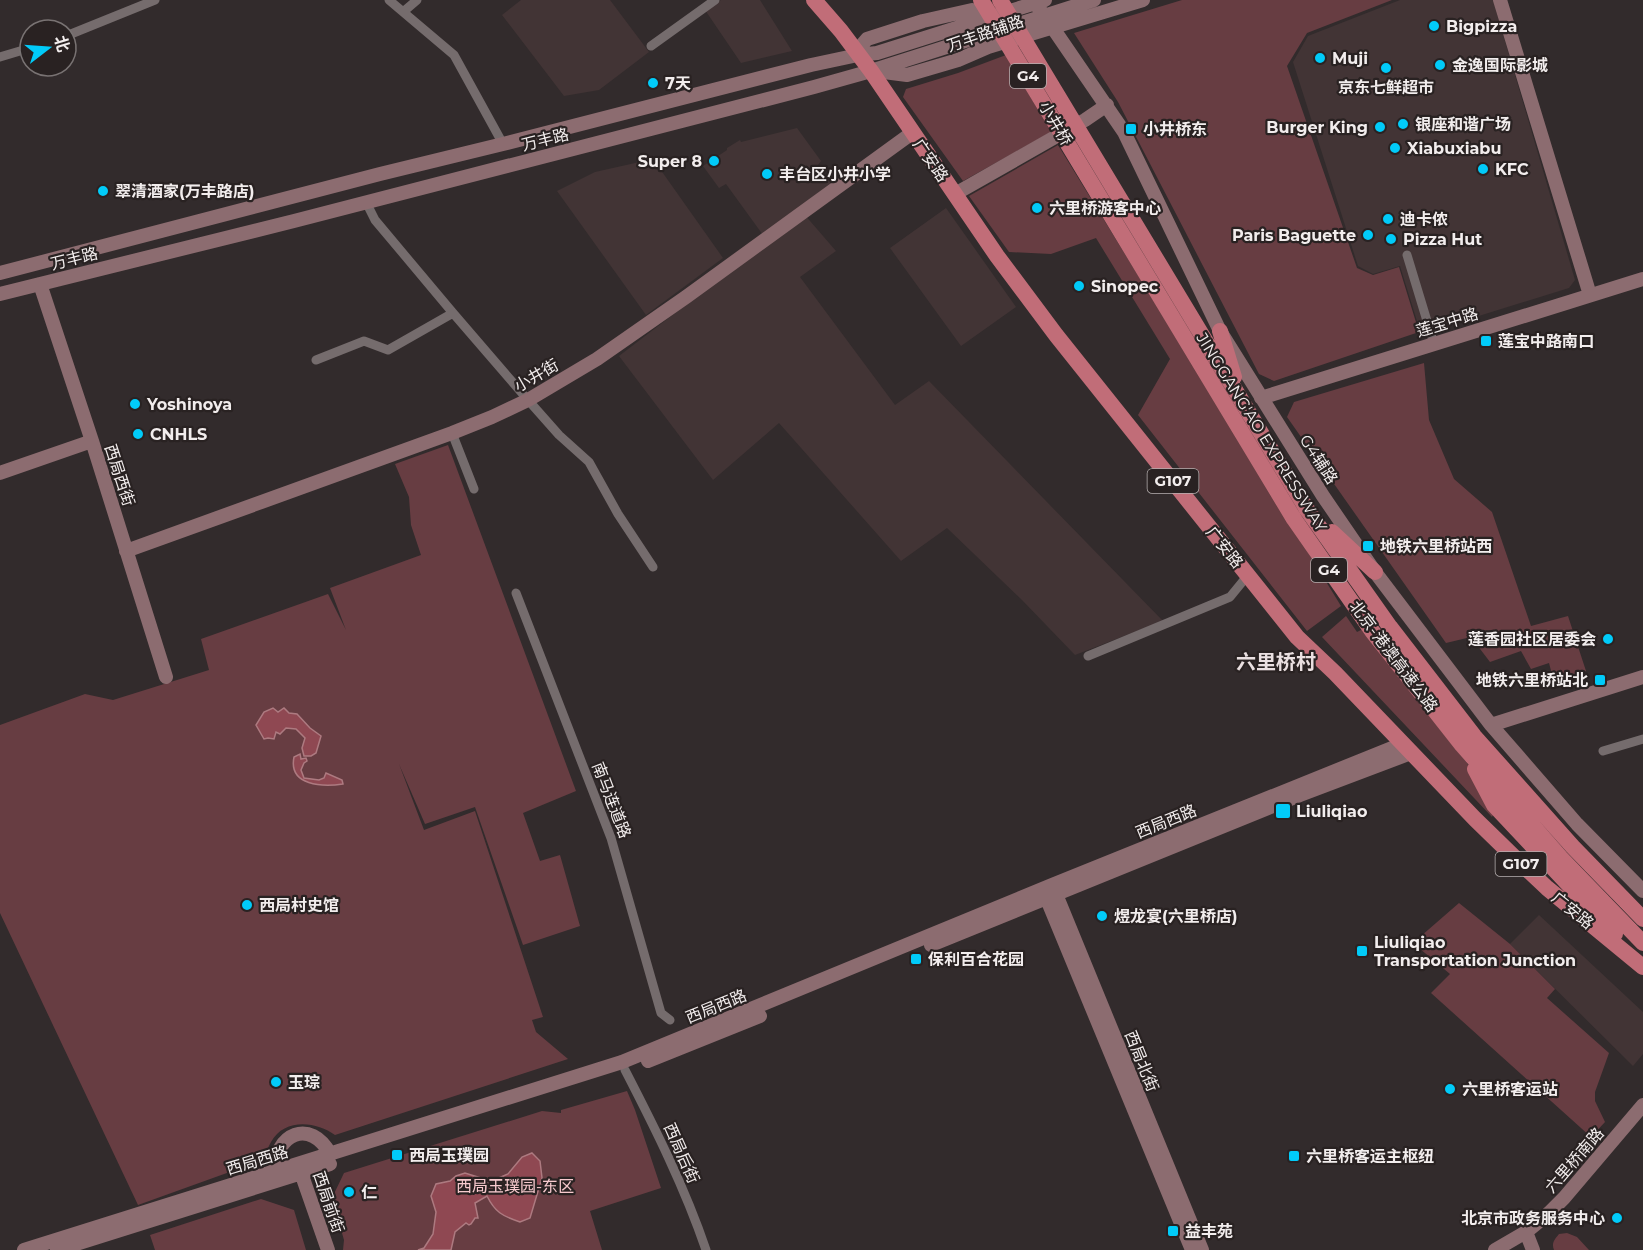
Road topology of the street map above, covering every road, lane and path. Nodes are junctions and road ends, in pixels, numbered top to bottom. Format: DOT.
graph roads {
  1 [pos="155,0"];
  2 [pos="388,0"];
  3 [pos="417,0"];
  4 [pos="715,0"];
  5 [pos="814,0"];
  6 [pos="1000,0"];
  7 [pos="1094,0"];
  8 [pos="1143,0"];
  9 [pos="1500,0"];
  10 [pos="1037,1"];
  11 [pos="978,10"];
  12 [pos="403,12"];
  13 [pos="1048,21"];
  14 [pos="78,31"];
  15 [pos="651,46"];
  16 [pos="18,52"];
  17 [pos="858,55"];
  18 [pos="0,57"];
  19 [pos="812,65"];
  20 [pos="871,71"];
  21 [pos="814,87"];
  22 [pos="1107,105"];
  23 [pos="912,134"];
  24 [pos="503,144"];
  25 [pos="1082,150"];
  26 [pos="367,177"];
  27 [pos="435,184"];
  28 [pos="955,194"];
  29 [pos="366,202"];
  30 [pos="294,221"];
  31 [pos="1407,255"];
  32 [pos="0,273"];
  33 [pos="1643,279"];
  34 [pos="40,284"];
  35 [pos="0,294"];
  36 [pos="1590,295"];
  37 [pos="453,313"];
  38 [pos="1220,331"];
  39 [pos="1434,344"];
  40 [pos="316,360"];
  41 [pos="1261,398"];
  42 [pos="528,400"];
  43 [pos="1243,404"];
  44 [pos="452,433"];
  45 [pos="92,441"];
  46 [pos="0,473"];
  47 [pos="474,489"];
  48 [pos="1308,511"];
  49 [pos="126,551"];
  50 [pos="653,567"];
  51 [pos="1375,572"];
  52 [pos="1248,575"];
  53 [pos="516,593"];
  54 [pos="1088,656"];
  55 [pos="166,677"];
  56 [pos="1643,677"];
  57 [pos="1491,725"];
  58 [pos="1643,739"];
  59 [pos="1462,745"];
  60 [pos="1406,748"];
  61 [pos="1603,751"];
  62 [pos="1643,891"];
  63 [pos="1049,892"];
  64 [pos="1643,919"];
  65 [pos="1643,943"];
  66 [pos="1642,966"];
  67 [pos="669,1020"];
  68 [pos="625,1070"];
  69 [pos="1643,1105"];
  70 [pos="330,1154"];
  71 [pos="300,1169"];
  72 [pos="275,1172"];
  73 [pos="1526,1232"];
  74 [pos="24,1250"];
  75 [pos="57,1250"];
  76 [pos="328,1250"];
  77 [pos="706,1250"];
  78 [pos="1192,1250"];
  79 [pos="1202,1250"];
  80 [pos="1494,1250"];
  81 [pos="1533,1250"];
  1 -- 14 [label="street"];
  2 -- 12 [label="street"];
  3 -- 12 [label="street"];
  4 -- 15 [label="street"];
  5 -- 17 [label="highway, G107"];
  6 -- 25 [label="highway, 小井桥 / G4"];
  7 -- 13 [label="street, 万丰路"];
  8 -- 13 [label="street"];
  9 -- 36 [label="street"];
  10 -- 11 [label="street, 万丰路"];
  10 -- 13 [label="street, G4辅路"];
  11 -- 17 [label="street, 万丰路"];
  11 -- 25 [label="highway, 小井桥 / G4"];
  12 -- 24 [label="street"];
  13 -- 20 [label="street, 万丰路"];
  13 -- 22 [label="street, G4辅路"];
  16 -- 18 [label="street"];
  17 -- 19 [label="street, 万丰路"];
  17 -- 20 [label="highway, G107"];
  19 -- 21 [label="street"];
  19 -- 24 [label="street, 万丰路"];
  20 -- 21 [label="street, 万丰路"];
  20 -- 23 [label="highway, 广安路 / G107"];
  21 -- 27 [label="street, 万丰路"];
  22 -- 28 [label="street"];
  22 -- 38 [label="street, G4辅路"];
  23 -- 28 [label="highway, 广安路 / G107"];
  23 -- 42 [label="street, 小井街"];
  24 -- 26 [label="street, 万丰路"];
  24 -- 27 [label="street"];
  25 -- 43 [label="highway, JINGGANG'AO EXPRESSWAY / G4"];
  25 -- 59 [label="highway, 北京-港澳高速公路 / G4"];
  26 -- 30 [label="street"];
  26 -- 32 [label="street, 万丰路"];
  27 -- 29 [label="street, 万丰路"];
  28 -- 52 [label="highway, 广安路 / G107"];
  29 -- 30 [label="street, 万丰路"];
  29 -- 37 [label="street"];
  30 -- 34 [label="street, 万丰路"];
  31 -- 39 [label="street"];
  33 -- 36 [label="street, 莲宝中路"];
  34 -- 35 [label="street, 万丰路"];
  34 -- 45 [label="street, 西局西街"];
  36 -- 39 [label="street, 莲宝中路"];
  37 -- 40 [label="street"];
  37 -- 42 [label="street"];
  38 -- 41 [label="street, G4辅路"];
  38 -- 43 [label="highway"];
  39 -- 41 [label="street, 莲宝中路"];
  41 -- 51 [label="street, G4辅路"];
  42 -- 44 [label="street, 小井街"];
  42 -- 50 [label="street"];
  43 -- 48 [label="highway, JINGGANG'AO EXPRESSWAY / G4"];
  44 -- 47 [label="street"];
  44 -- 49 [label="street, 小井街"];
  45 -- 46 [label="street"];
  45 -- 49 [label="street, 西局西街"];
  48 -- 51 [label="highway"];
  48 -- 64 [label="highway, JINGGANG'AO EXPRESSWAY / G4"];
  49 -- 55 [label="street, 西局西街"];
  51 -- 57 [label="street, G4辅路"];
  52 -- 54 [label="street"];
  52 -- 60 [label="highway, 广安路 / G107"];
  53 -- 67 [label="street, 南马连道路"];
  56 -- 57 [label="street"];
  57 -- 62 [label="street, G4辅路"];
  58 -- 61 [label="street"];
  59 -- 65 [label="highway, 北京-港澳高速公路 / G4"];
  59 -- 66 [label="highway"];
  60 -- 63 [label="street, 西局西路"];
  60 -- 66 [label="highway, 广安路 / G107"];
  63 -- 68 [label="street, 西局西路"];
  63 -- 70 [label="street, 西局西路"];
  63 -- 78 [label="street, 西局北街"];
  63 -- 79 [label="street, 西局北街"];
  68 -- 71 [label="street, 西局西路"];
  68 -- 77 [label="street, 西局后街"];
  69 -- 73 [label="street, 六里桥南路"];
  70 -- 71 [label="street, 西局西路"];
  70 -- 72 [label="street"];
  71 -- 72 [label="street, 西局西路"];
  71 -- 75 [label="street, 西局西路"];
  71 -- 76 [label="street, 西局前街"];
  72 -- 74 [label="street, 西局西路"];
  73 -- 80 [label="street, 六里桥南路"];
  73 -- 81 [label="street"];
}
